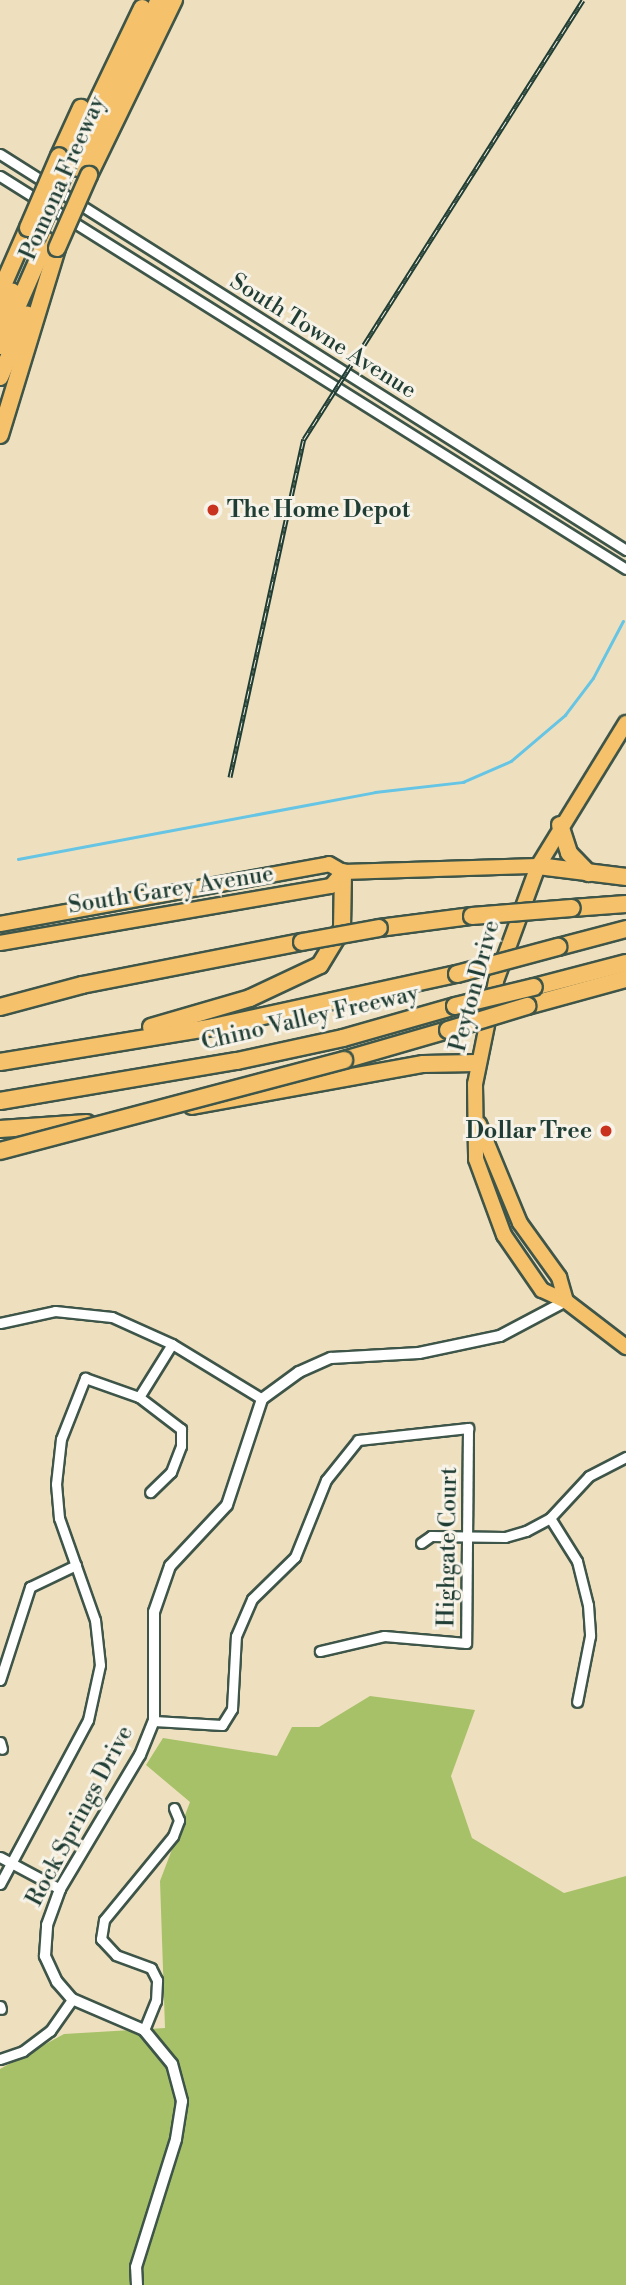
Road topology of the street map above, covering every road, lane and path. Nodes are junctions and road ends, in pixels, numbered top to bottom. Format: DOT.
graph roads {
  1 [pos="136,0"];
  2 [pos="147,0"];
  3 [pos="159,0"];
  4 [pos="174,0"];
  5 [pos="0,154"];
  6 [pos="74,165"];
  7 [pos="0,176"];
  8 [pos="42,238"];
  9 [pos="0,273"];
  10 [pos="0,292"];
  11 [pos="0,319"];
  12 [pos="0,346"];
  13 [pos="0,377"];
  14 [pos="0,435"];
  15 [pos="626,550"];
  16 [pos="626,569"];
  17 [pos="626,723"];
  18 [pos="560,825"];
  19 [pos="538,866"];
  20 [pos="343,872"];
  21 [pos="588,873"];
  22 [pos="626,877"];
  23 [pos="626,904"];
  24 [pos="0,923"];
  25 [pos="626,929"];
  26 [pos="0,943"];
  27 [pos="626,963"];
  28 [pos="626,979"];
  29 [pos="0,1007"];
  30 [pos="71,1050"];
  31 [pos="0,1062"];
  32 [pos="477,1063"];
  33 [pos="0,1101"];
  34 [pos="478,1121"];
  35 [pos="0,1129"];
  36 [pos="0,1151"];
  37 [pos="566,1301"];
  38 [pos="0,1323"];
  39 [pos="172,1344"];
  40 [pos="626,1347"];
  41 [pos="139,1397"];
  42 [pos="262,1399"];
  43 [pos="626,1457"];
  44 [pos="150,1492"];
  45 [pos="550,1518"];
  46 [pos="469,1535"];
  47 [pos="421,1544"];
  48 [pos="76,1565"];
  49 [pos="320,1651"];
  50 [pos="1,1662"];
  51 [pos="0,1680"];
  52 [pos="577,1702"];
  53 [pos="154,1721"];
  54 [pos="174,1808"];
  55 [pos="0,1857"];
  56 [pos="10,1863"];
  57 [pos="0,1885"];
  58 [pos="60,1889"];
  59 [pos="72,1999"];
  60 [pos="144,2030"];
  61 [pos="0,2059"];
  62 [pos="137,2285"];
  1 -- 6 [label="highway, Pomona Freeway"];
  2 -- 6 [label="highway"];
  3 -- 6 [label="highway"];
  4 -- 6 [label="highway, Pomona Freeway"];
  5 -- 15 [label="street, South Towne Avenue"];
  6 -- 8 [label="highway, Pomona Freeway, bridge"];
  6 -- 8 [label="highway, Pomona Freeway, bridge"];
  7 -- 16 [label="street, South Towne Avenue"];
  8 -- 9 [label="highway"];
  8 -- 10 [label="highway, Pomona Freeway"];
  8 -- 11 [label="highway"];
  8 -- 12 [label="highway"];
  8 -- 13 [label="highway, Pomona Freeway"];
  8 -- 14 [label="highway"];
  17 -- 18 [label="main road, Peyton Drive"];
  18 -- 19 [label="main road, Peyton Drive"];
  18 -- 21 [label="highway"];
  19 -- 20 [label="main road, South Garey Avenue"];
  19 -- 21 [label="highway"];
  19 -- 32 [label="main road, Peyton Drive"];
  20 -- 24 [label="main road, South Garey Avenue"];
  20 -- 26 [label="main road, South Garey Avenue"];
  20 -- 30 [label="highway"];
  21 -- 22 [label="highway"];
  23 -- 29 [label="highway, bridge"];
  25 -- 30 [label="highway, Chino Valley Freeway, bridge"];
  27 -- 33 [label="highway, Chino Valley Freeway, bridge"];
  28 -- 36 [label="highway, bridge"];
  30 -- 31 [label="highway, Chino Valley Freeway"];
  32 -- 34 [label="main road, Peyton Drive"];
  32 -- 35 [label="highway"];
  34 -- 37 [label="main road, Peyton Drive"];
  34 -- 37 [label="main road, Peyton Drive"];
  37 -- 40 [label="main road, Peyton Drive"];
  37 -- 42 [label="street"];
  38 -- 39 [label="street"];
  39 -- 41 [label="street"];
  39 -- 42 [label="street"];
  41 -- 44 [label="street"];
  41 -- 48 [label="street"];
  42 -- 53 [label="street, Rock Springs Drive"];
  43 -- 45 [label="street"];
  45 -- 46 [label="street"];
  45 -- 52 [label="street"];
  46 -- 47 [label="street"];
  46 -- 49 [label="street, Highgate Court"];
  46 -- 53 [label="street, Highgate Court"];
  48 -- 50 [label="street"];
  48 -- 56 [label="street"];
  50 -- 51 [label="street"];
  53 -- 58 [label="street, Rock Springs Drive"];
  54 -- 60 [label="street"];
  55 -- 56 [label="street"];
  56 -- 57 [label="street"];
  56 -- 58 [label="street"];
  58 -- 59 [label="street, Rock Springs Drive"];
  59 -- 60 [label="street"];
  59 -- 61 [label="street"];
  60 -- 62 [label="street"];
}
